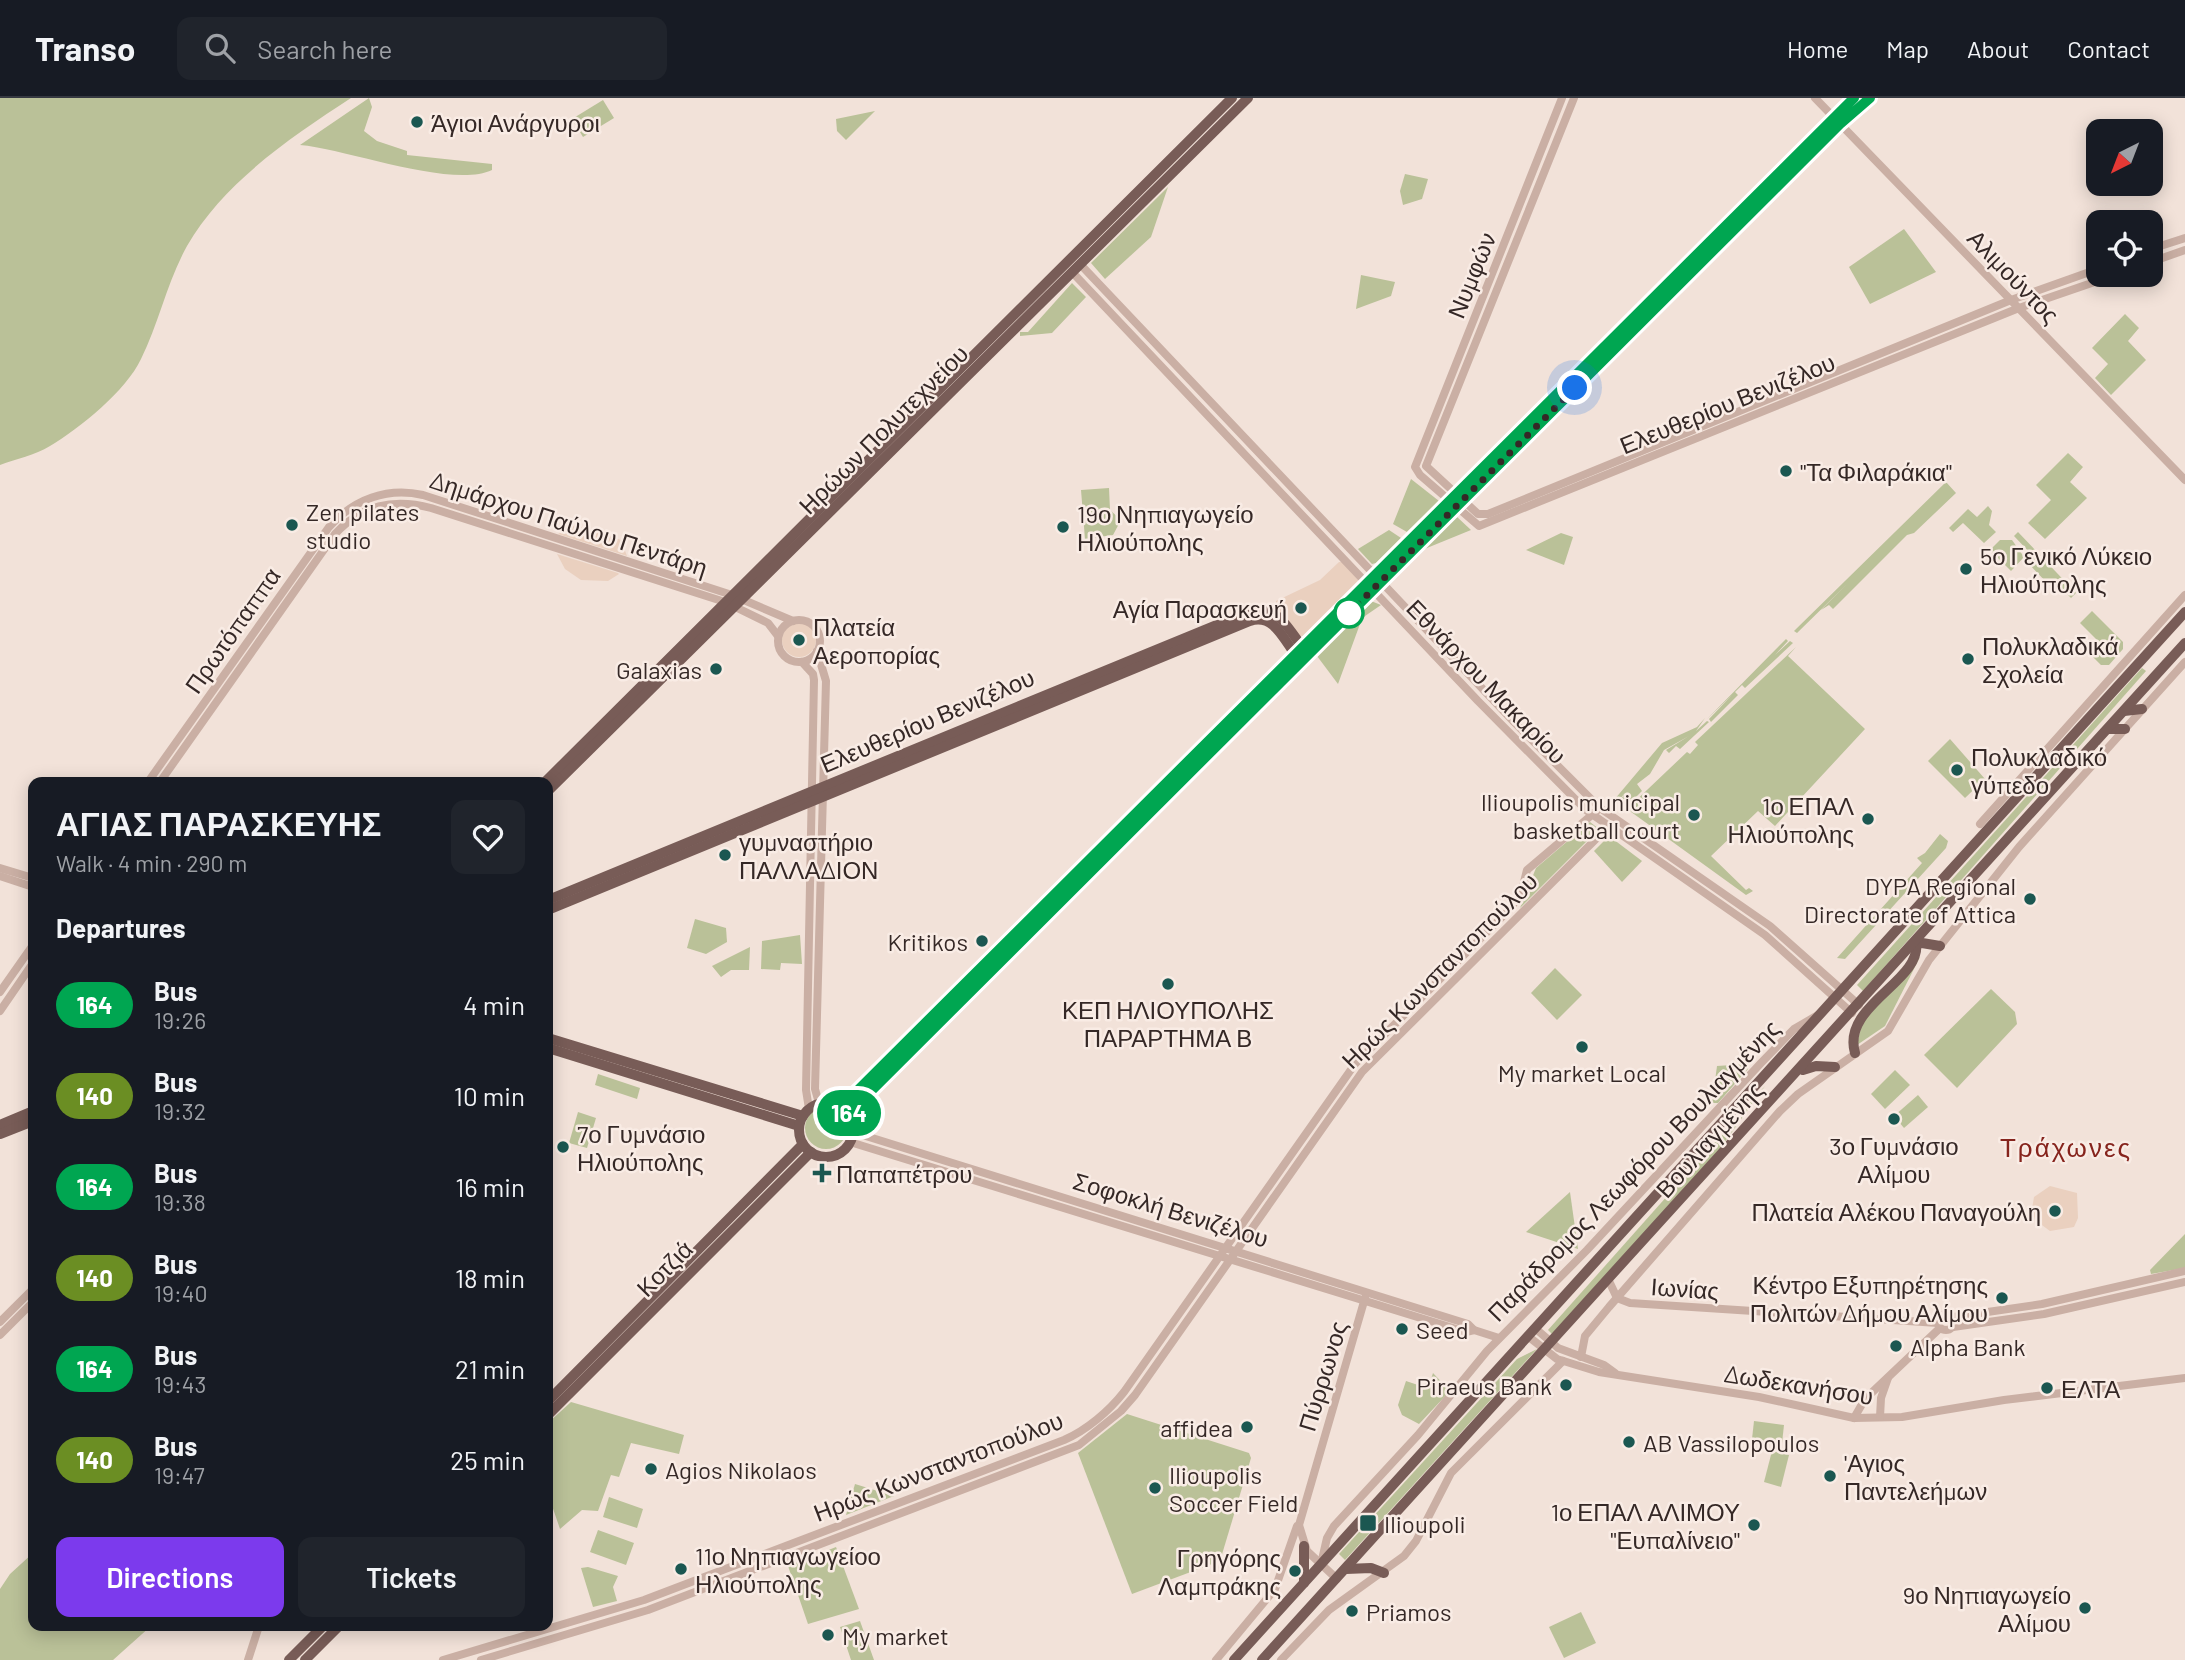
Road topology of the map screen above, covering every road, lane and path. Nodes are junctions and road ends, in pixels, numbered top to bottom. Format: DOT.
graph roads {
  1 [pos="1233,98"];
  2 [pos="1248,98"];
  3 [pos="1562,98"];
  4 [pos="1574,98"];
  5 [pos="1815,98"];
  6 [pos="1854,98"];
  7 [pos="1870,98"];
  8 [pos="1836,120"];
  9 [pos="2185,238"];
  10 [pos="2163,245"];
  11 [pos="2185,250"];
  12 [pos="2163,258"];
  13 [pos="1080,264"];
  14 [pos="1072,272"];
  15 [pos="2086,273"];
  16 [pos="2086,285"];
  17 [pos="2011,300"];
  18 [pos="2019,309"];
  19 [pos="2185,480"];
  20 [pos="392,494"];
  21 [pos="1456,500"];
  22 [pos="399,503"];
  23 [pos="465,508"];
  24 [pos="453,515"];
  25 [pos="1378,577"];
  26 [pos="1369,586"];
  27 [pos="2185,595"];
  28 [pos="733,600"];
  29 [pos="2185,612"];
  30 [pos="793,621"];
  31 [pos="778,636"];
  32 [pos="2183,648"];
  33 [pos="817,651"];
  34 [pos="1301,654"];
  35 [pos="802,662"];
  36 [pos="2185,662"];
  37 [pos="2142,709"];
  38 [pos="2124,711"];
  39 [pos="2109,729"];
  40 [pos="2125,729"];
  41 [pos="153,777"];
  42 [pos="164,777"];
  43 [pos="550,777"];
  44 [pos="553,786"];
  45 [pos="818,793"];
  46 [pos="1600,808"];
  47 [pos="1592,815"];
  48 [pos="1980,824"];
  49 [pos="1608,827"];
  50 [pos="0,868"];
  51 [pos="0,876"];
  52 [pos="28,876"];
  53 [pos="28,885"];
  54 [pos="553,898"];
  55 [pos="553,908"];
  56 [pos="1916,942"];
  57 [pos="1940,946"];
  58 [pos="28,952"];
  59 [pos="28,969"];
  60 [pos="0,992"];
  61 [pos="1839,994"];
  62 [pos="1856,1009"];
  63 [pos="1825,1010"];
  64 [pos="0,1011"];
  65 [pos="553,1040"];
  66 [pos="553,1049"];
  67 [pos="1855,1053"];
  68 [pos="1835,1067"];
  69 [pos="1797,1074"];
  70 [pos="819,1103"];
  71 [pos="845,1110"];
  72 [pos="28,1113"];
  73 [pos="803,1117"];
  74 [pos="28,1123"];
  75 [pos="0,1125"];
  76 [pos="0,1134"];
  77 [pos="852,1137"];
  78 [pos="807,1148"];
  79 [pos="1222,1252"];
  80 [pos="1232,1255"];
  81 [pos="2185,1271"];
  82 [pos="1609,1280"];
  83 [pos="2185,1282"];
  84 [pos="28,1294"];
  85 [pos="1366,1296"];
  86 [pos="1617,1298"];
  87 [pos="28,1307"];
  88 [pos="1953,1317"];
  89 [pos="0,1322"];
  90 [pos="1939,1325"];
  91 [pos="1953,1327"];
  92 [pos="1533,1333"];
  93 [pos="0,1335"];
  94 [pos="1499,1338"];
  95 [pos="1548,1347"];
  96 [pos="1581,1357"];
  97 [pos="1563,1361"];
  98 [pos="1615,1373"];
  99 [pos="1888,1378"];
  100 [pos="2185,1378"];
  101 [pos="553,1396"];
  102 [pos="553,1410"];
  103 [pos="1880,1417"];
  104 [pos="1854,1418"];
  105 [pos="1300,1517"];
  106 [pos="1338,1522"];
  107 [pos="1304,1546"];
  108 [pos="1321,1564"];
  109 [pos="1346,1569"];
  110 [pos="1384,1573"];
  111 [pos="1336,1579"];
  112 [pos="1304,1583"];
  113 [pos="553,1627"];
  114 [pos="257,1631"];
  115 [pos="318,1631"];
  116 [pos="334,1631"];
  117 [pos="540,1631"];
  118 [pos="248,1660"];
  119 [pos="289,1660"];
  120 [pos="305,1660"];
  121 [pos="443,1660"];
  122 [pos="481,1660"];
  123 [pos="1216,1660"];
  124 [pos="1234,1660"];
  125 [pos="1262,1660"];
  126 [pos="1280,1660"];
  1 -- 28 [label="main road, Ηρώων Πολυτεχνείου"];
  2 -- 13 [label="main road, Ηρώων Πολυτεχνείου"];
  3 -- 21 [label="street, Νυμφών"];
  4 -- 21 [label="street, Νυμφών"];
  5 -- 8 [label="street, Αλιμούντος"];
  6 -- 8 [label="main road"];
  7 -- 8 [label="main road"];
  8 -- 17 [label="street, Αλιμούντος"];
  8 -- 21 [label="main road"];
  9 -- 10 [label="street"];
  11 -- 12 [label="street"];
  13 -- 14 [label="main road, Ηρώων Πολυτεχνείου"];
  13 -- 25 [label="street, Εθνάρχου Μακαρίου"];
  14 -- 26 [label="street, Εθνάρχου Μακαρίου"];
  14 -- 28 [label="main road, Ηρώων Πολυτεχνείου"];
  15 -- 17 [label="street"];
  16 -- 18 [label="street"];
  17 -- 18 [label="street, Αλιμούντος"];
  17 -- 21 [label="street, Ελευθερίου Βενιζέλου"];
  18 -- 19 [label="street, Αλιμούντος"];
  18 -- 21 [label="street, Ελευθερίου Βενιζέλου"];
  20 -- 23 [label="street, Δημάρχου Παύλου Πεντάρη"];
  20 -- 41 [label="street, Πρωτόπαππα"];
  21 -- 25 [label="main road"];
  22 -- 24 [label="street, Δημάρχου Παύλου Πεντάρη"];
  22 -- 42 [label="street, Πρωτόπαππα"];
  23 -- 24 [label="street"];
  23 -- 28 [label="street, Δημάρχου Παύλου Πεντάρη"];
  24 -- 28 [label="street, Δημάρχου Παύλου Πεντάρη"];
  25 -- 26 [label="main road"];
  25 -- 46 [label="street, Εθνάρχου Μακαρίου"];
  26 -- 34 [label="main road"];
  26 -- 47 [label="street, Εθνάρχου Μακαρίου"];
  27 -- 48 [label="street"];
  28 -- 30 [label="street"];
  28 -- 31 [label="street"];
  28 -- 43 [label="main road, Ηρώων Πολυτεχνείου"];
  28 -- 44 [label="main road, Ηρώων Πολυτεχνείου"];
  29 -- 61 [label="main road, Βουλιαγμένης"];
  30 -- 31 [label="street"];
  30 -- 33 [label="street"];
  31 -- 35 [label="street"];
  32 -- 38 [label="main road, Βουλιαγμένης"];
  33 -- 35 [label="street"];
  33 -- 45 [label="street"];
  34 -- 45 [label="main road, Ελευθερίου Βενιζέλου"];
  34 -- 71 [label="main road"];
  35 -- 45 [label="street"];
  36 -- 37 [label="street"];
  37 -- 38 [label="main road"];
  37 -- 40 [label="street"];
  38 -- 39 [label="main road, Βουλιαγμένης"];
  39 -- 40 [label="main road"];
  39 -- 56 [label="main road, Βουλιαγμένης"];
  40 -- 57 [label="street"];
  45 -- 54 [label="main road, Ελευθερίου Βενιζέλου"];
  45 -- 55 [label="main road, Ελευθερίου Βενιζέλου"];
  45 -- 70 [label="street"];
  45 -- 73 [label="street"];
  46 -- 47 [label="street"];
  46 -- 61 [label="street, Εθνάρχου Μακαρίου"];
  47 -- 49 [label="street, Εθνάρχου Μακαρίου"];
  47 -- 79 [label="street, Ηρώς Κωνσταντοπούλου"];
  49 -- 61 [label="street, Εθνάρχου Μακαρίου"];
  49 -- 80 [label="street, Ηρώς Κωνσταντοπούλου"];
  50 -- 52 [label="street"];
  51 -- 53 [label="street"];
  56 -- 57 [label="main road"];
  56 -- 62 [label="main road, Βουλιαγμένης"];
  56 -- 67 [label="main road"];
  57 -- 67 [label="street"];
  58 -- 60 [label="street"];
  59 -- 64 [label="street"];
  61 -- 62 [label="street, Εθνάρχου Μακαρίου"];
  61 -- 63 [label="main road, Βουλιαγμένης"];
  62 -- 69 [label="main road, Βουλιαγμένης"];
  63 -- 92 [label="main road, Βουλιαγμένης"];
  63 -- 94 [label="street, Παράδρομος Λεωφόρου Βουλιαγμένης"];
  65 -- 73 [label="main road"];
  66 -- 73 [label="main road"];
  67 -- 68 [label="street"];
  68 -- 69 [label="main road"];
  68 -- 86 [label="street"];
  69 -- 82 [label="main road, Βουλιαγμένης"];
  70 -- 71 [label="main road"];
  70 -- 73 [label="main road"];
  71 -- 77 [label="main road"];
  72 -- 75 [label="main road"];
  73 -- 78 [label="main road"];
  74 -- 76 [label="main road"];
  77 -- 78 [label="main road"];
  77 -- 79 [label="street, Σοφοκλή Βενιζέλου"];
  78 -- 101 [label="main road, Κοτζιά"];
  78 -- 102 [label="main road, Κοτζιά"];
  79 -- 80 [label="street, Σοφοκλή Βενιζέλου"];
  79 -- 113 [label="street, Ηρώς Κωνσταντοπούλου"];
  80 -- 85 [label="street, Σοφοκλή Βενιζέλου"];
  80 -- 122 [label="street, Ηρώς Κωνσταντοπούλου"];
  81 -- 88 [label="street"];
  82 -- 86 [label="street, Ιωνίας"];
  82 -- 95 [label="main road, Βουλιαγμένης"];
  83 -- 91 [label="street"];
  84 -- 89 [label="street"];
  85 -- 94 [label="street, Σοφοκλή Βενιζέλου"];
  85 -- 105 [label="street, Πύρρωνος"];
  86 -- 90 [label="street, Ιωνίας"];
  86 -- 96 [label="street"];
  87 -- 93 [label="street"];
  88 -- 90 [label="street"];
  88 -- 91 [label="street"];
  90 -- 91 [label="street, Ιωνίας"];
  90 -- 99 [label="street"];
  92 -- 95 [label="street, Δωδεκανήσου"];
  92 -- 108 [label="main road, Βουλιαγμένης"];
  94 -- 106 [label="street, Παράδρομος Λεωφόρου Βουλιαγμένης"];
  95 -- 96 [label="street, Δωδεκανήσου"];
  95 -- 97 [label="street, Δωδεκανήσου"];
  95 -- 109 [label="main road, Βουλιαγμένης"];
  96 -- 98 [label="street, Δωδεκανήσου"];
  97 -- 98 [label="street, Δωδεκανήσου"];
  97 -- 110 [label="street"];
  98 -- 104 [label="street, Δωδεκανήσου"];
  99 -- 103 [label="street"];
  99 -- 104 [label="street"];
  100 -- 103 [label="street, Δωδεκανήσου"];
  103 -- 104 [label="street, Δωδεκανήσου"];
  105 -- 107 [label="street, Πύρρωνος"];
  105 -- 123 [label="street"];
  106 -- 108 [label="street, Βουλιαγμένης"];
  107 -- 108 [label="street"];
  107 -- 112 [label="main road"];
  108 -- 111 [label="street"];
  108 -- 112 [label="main road, Βουλιαγμένης"];
  109 -- 110 [label="main road"];
  109 -- 111 [label="main road, Βουλιαγμένης"];
  110 -- 126 [label="street"];
  111 -- 125 [label="main road, Βουλιαγμένης"];
  112 -- 124 [label="main road, Βουλιαγμένης"];
  114 -- 118 [label="street"];
  115 -- 119 [label="main road"];
  116 -- 120 [label="main road"];
  117 -- 121 [label="street, Ηρώς Κωνσταντοπούλου"];
}
